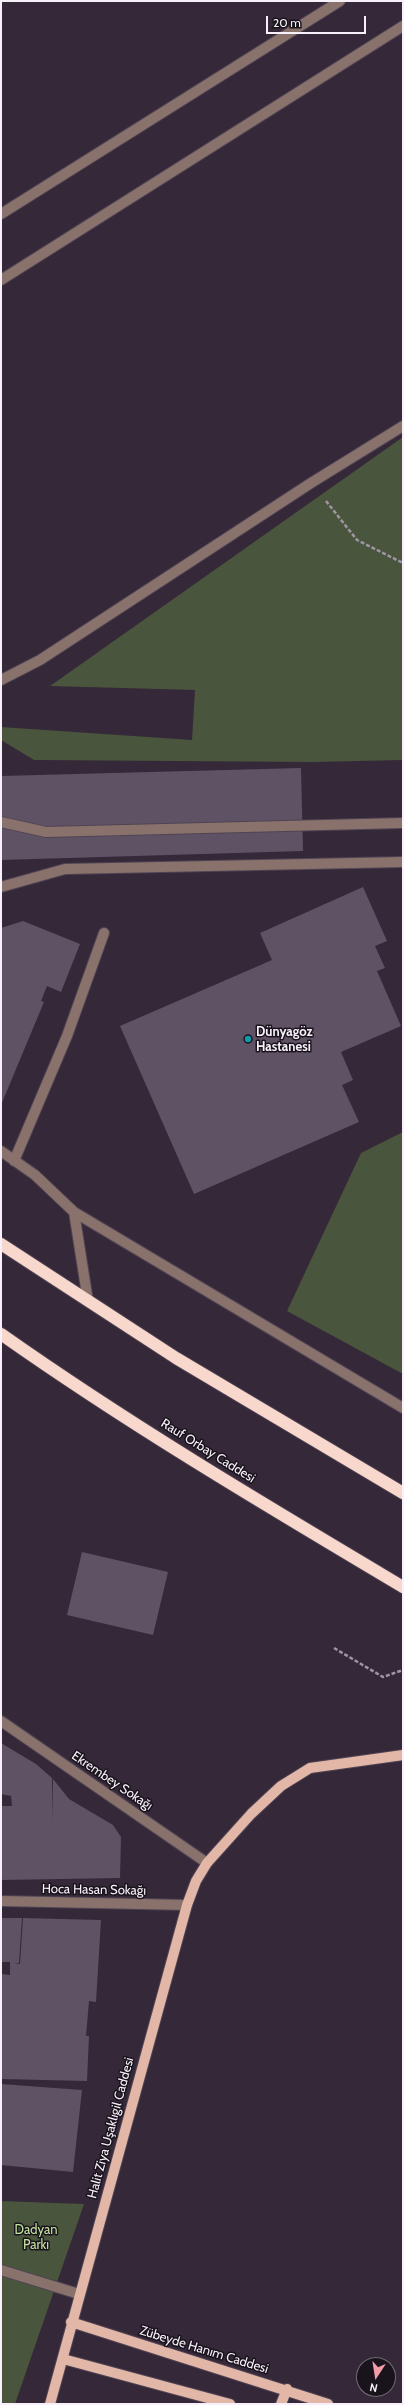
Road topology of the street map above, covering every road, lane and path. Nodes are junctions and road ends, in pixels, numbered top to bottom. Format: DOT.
graph roads {
  1 [pos="340,1"];
  2 [pos="403,26"];
  3 [pos="1,214"];
  4 [pos="1,280"];
  5 [pos="403,426"];
  6 [pos="311,483"];
  7 [pos="403,563"];
  8 [pos="1,680"];
  9 [pos="1,822"];
  10 [pos="403,823"];
  11 [pos="403,862"];
  12 [pos="1,887"];
  13 [pos="104,933"];
  14 [pos="1,1151"];
  15 [pos="14,1161"];
  16 [pos="74,1212"];
  17 [pos="1,1244"];
  18 [pos="88,1301"];
  19 [pos="1,1334"];
  20 [pos="403,1408"];
  21 [pos="403,1493"];
  22 [pos="403,1587"];
  23 [pos="334,1648"];
  24 [pos="403,1670"];
  25 [pos="1,1721"];
  26 [pos="403,1755"];
  27 [pos="207,1863"];
  28 [pos="1,1901"];
  29 [pos="187,1905"];
  30 [pos="1,2270"];
  31 [pos="79,2294"];
  32 [pos="71,2322"];
  33 [pos="63,2359"];
  34 [pos="287,2389"];
  35 [pos="50,2404"];
  36 [pos="230,2404"];
  37 [pos="281,2404"];
  38 [pos="328,2404"];
  1 -- 3 [label="street"];
  2 -- 4 [label="street"];
  5 -- 6 [label="street"];
  6 -- 7 [label="path"];
  6 -- 8 [label="street"];
  9 -- 10 [label="street"];
  11 -- 12 [label="street"];
  13 -- 15 [label="street"];
  14 -- 15 [label="street"];
  15 -- 16 [label="street"];
  16 -- 18 [label="street"];
  16 -- 20 [label="street"];
  17 -- 18 [label="highway"];
  18 -- 21 [label="highway"];
  19 -- 22 [label="highway, Rauf Orbay Caddesi"];
  23 -- 24 [label="path"];
  25 -- 27 [label="street, Ekrembey Sokağı"];
  26 -- 27 [label="main road, Halit Ziya Uşaklıgil Caddesi"];
  27 -- 29 [label="main road, Halit Ziya Uşaklıgil Caddesi"];
  28 -- 29 [label="street, Hoca Hasan Sokağı"];
  29 -- 31 [label="main road, Halit Ziya Uşaklıgil Caddesi"];
  30 -- 31 [label="street"];
  31 -- 32 [label="main road, Halit Ziya Uşaklıgil Caddesi"];
  32 -- 33 [label="main road, Halit Ziya Uşaklıgil Caddesi"];
  32 -- 34 [label="main road, Zübeyde Hanım Caddesi"];
  33 -- 35 [label="main road, Halit Ziya Uşaklıgil Caddesi"];
  33 -- 36 [label="main road"];
  34 -- 37 [label="main road"];
  34 -- 38 [label="main road, Zübeyde Hanım Caddesi"];
}
